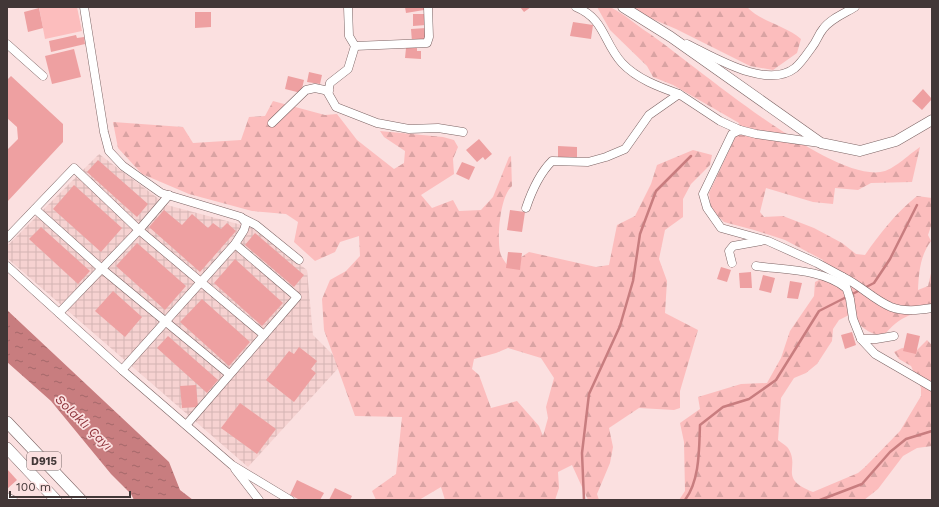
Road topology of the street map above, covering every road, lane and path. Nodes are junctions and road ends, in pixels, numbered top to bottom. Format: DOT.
graph roads {
  1 [pos="84,7"];
  2 [pos="348,7"];
  3 [pos="428,7"];
  4 [pos="576,7"];
  5 [pos="623,7"];
  6 [pos="855,7"];
  7 [pos="671,38"];
  8 [pos="7,44"];
  9 [pos="355,46"];
  10 [pos="43,76"];
  11 [pos="329,91"];
  12 [pos="679,94"];
  13 [pos="932,120"];
  14 [pos="272,123"];
  15 [pos="740,130"];
  16 [pos="463,132"];
  17 [pos="821,143"];
  18 [pos="169,195"];
  19 [pos="526,208"];
  20 [pos="35,209"];
  21 [pos="241,217"];
  22 [pos="139,230"];
  23 [pos="7,238"];
  24 [pos="768,241"];
  25 [pos="235,244"];
  26 [pos="299,260"];
  27 [pos="732,263"];
  28 [pos="7,266"];
  29 [pos="756,266"];
  30 [pos="102,269"];
  31 [pos="843,277"];
  32 [pos="200,283"];
  33 [pos="847,289"];
  34 [pos="932,308"];
  35 [pos="59,313"];
  36 [pos="164,321"];
  37 [pos="264,335"];
  38 [pos="894,336"];
  39 [pos="861,340"];
  40 [pos="122,370"];
  41 [pos="229,374"];
  42 [pos="932,387"];
  43 [pos="7,422"];
  44 [pos="187,424"];
  45 [pos="7,448"];
  46 [pos="232,465"];
  47 [pos="7,497"];
  48 [pos="13,500"];
  49 [pos="56,500"];
  50 [pos="81,500"];
  51 [pos="259,500"];
  52 [pos="290,500"];
  1 -- 18 [label="street"];
  2 -- 9 [label="street"];
  3 -- 9 [label="street"];
  4 -- 12 [label="street"];
  5 -- 7 [label="main road"];
  6 -- 7 [label="street"];
  7 -- 17 [label="main road"];
  8 -- 10 [label="street"];
  9 -- 11 [label="street"];
  11 -- 14 [label="street"];
  11 -- 16 [label="street"];
  12 -- 15 [label="street"];
  12 -- 19 [label="street"];
  13 -- 17 [label="main road"];
  15 -- 17 [label="street"];
  15 -- 24 [label="street"];
  18 -- 21 [label="street"];
  18 -- 22 [label="street"];
  20 -- 22 [label="street"];
  20 -- 23 [label="street"];
  20 -- 30 [label="street"];
  21 -- 25 [label="street"];
  21 -- 26 [label="street"];
  22 -- 30 [label="street"];
  22 -- 32 [label="street"];
  24 -- 27 [label="street"];
  24 -- 31 [label="street"];
  25 -- 32 [label="street"];
  25 -- 37 [label="street"];
  28 -- 35 [label="street"];
  29 -- 33 [label="street"];
  30 -- 35 [label="street"];
  30 -- 36 [label="street"];
  31 -- 33 [label="street"];
  31 -- 34 [label="street"];
  32 -- 36 [label="street"];
  32 -- 37 [label="street"];
  33 -- 39 [label="street"];
  35 -- 40 [label="street"];
  36 -- 40 [label="street"];
  36 -- 41 [label="street"];
  37 -- 41 [label="street"];
  38 -- 39 [label="street"];
  39 -- 42 [label="street"];
  40 -- 44 [label="street"];
  41 -- 44 [label="street"];
  43 -- 50 [label="highway, D915"];
  44 -- 46 [label="street"];
  45 -- 49 [label="highway, D915"];
  46 -- 51 [label="street"];
  46 -- 52 [label="street"];
  47 -- 48 [label="street"];
}
